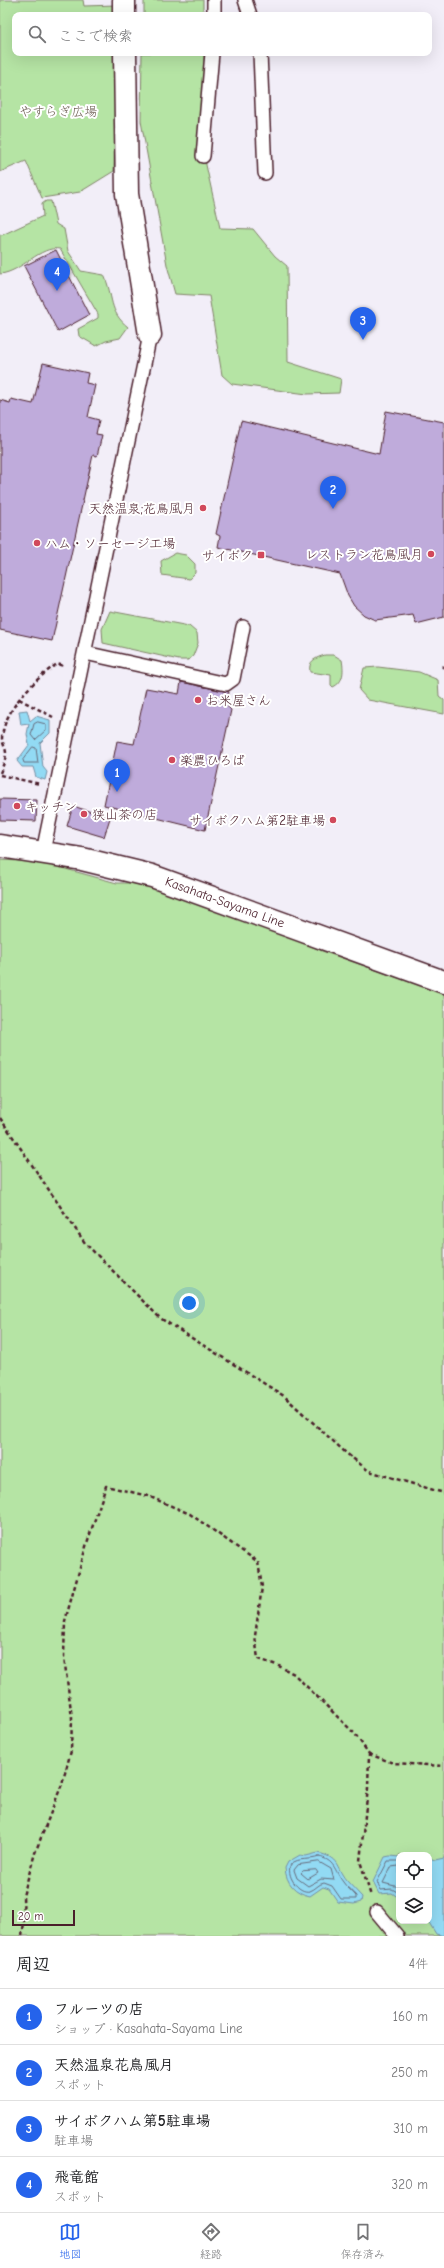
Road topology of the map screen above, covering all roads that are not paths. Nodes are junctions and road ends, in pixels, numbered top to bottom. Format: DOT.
graph roads {
  1 [pos="124,0"];
  2 [pos="214,0"];
  3 [pos="245,0"];
  4 [pos="124,12"];
  5 [pos="214,12"];
  6 [pos="249,12"];
  7 [pos="125,56"];
  8 [pos="212,56"];
  9 [pos="260,56"];
  10 [pos="203,156"];
  11 [pos="265,173"];
  12 [pos="150,335"];
  13 [pos="243,627"];
  14 [pos="85,653"];
  15 [pos="0,846"];
  16 [pos="43,852"];
  17 [pos="444,982"];
  18 [pos="377,1912"];
  19 [pos="397,1936"];
  1 -- 4 [label="main road"];
  2 -- 5 [label="lane"];
  3 -- 6 [label="lane"];
  7 -- 12 [label="main road"];
  8 -- 10 [label="lane"];
  9 -- 11 [label="lane"];
  12 -- 14 [label="lane"];
  13 -- 14 [label="lane"];
  14 -- 16 [label="lane"];
  15 -- 16 [label="main road, Kasahata-Sayama Line"];
  16 -- 17 [label="main road, Kasahata-Sayama Line"];
  18 -- 19 [label="lane"];
}
